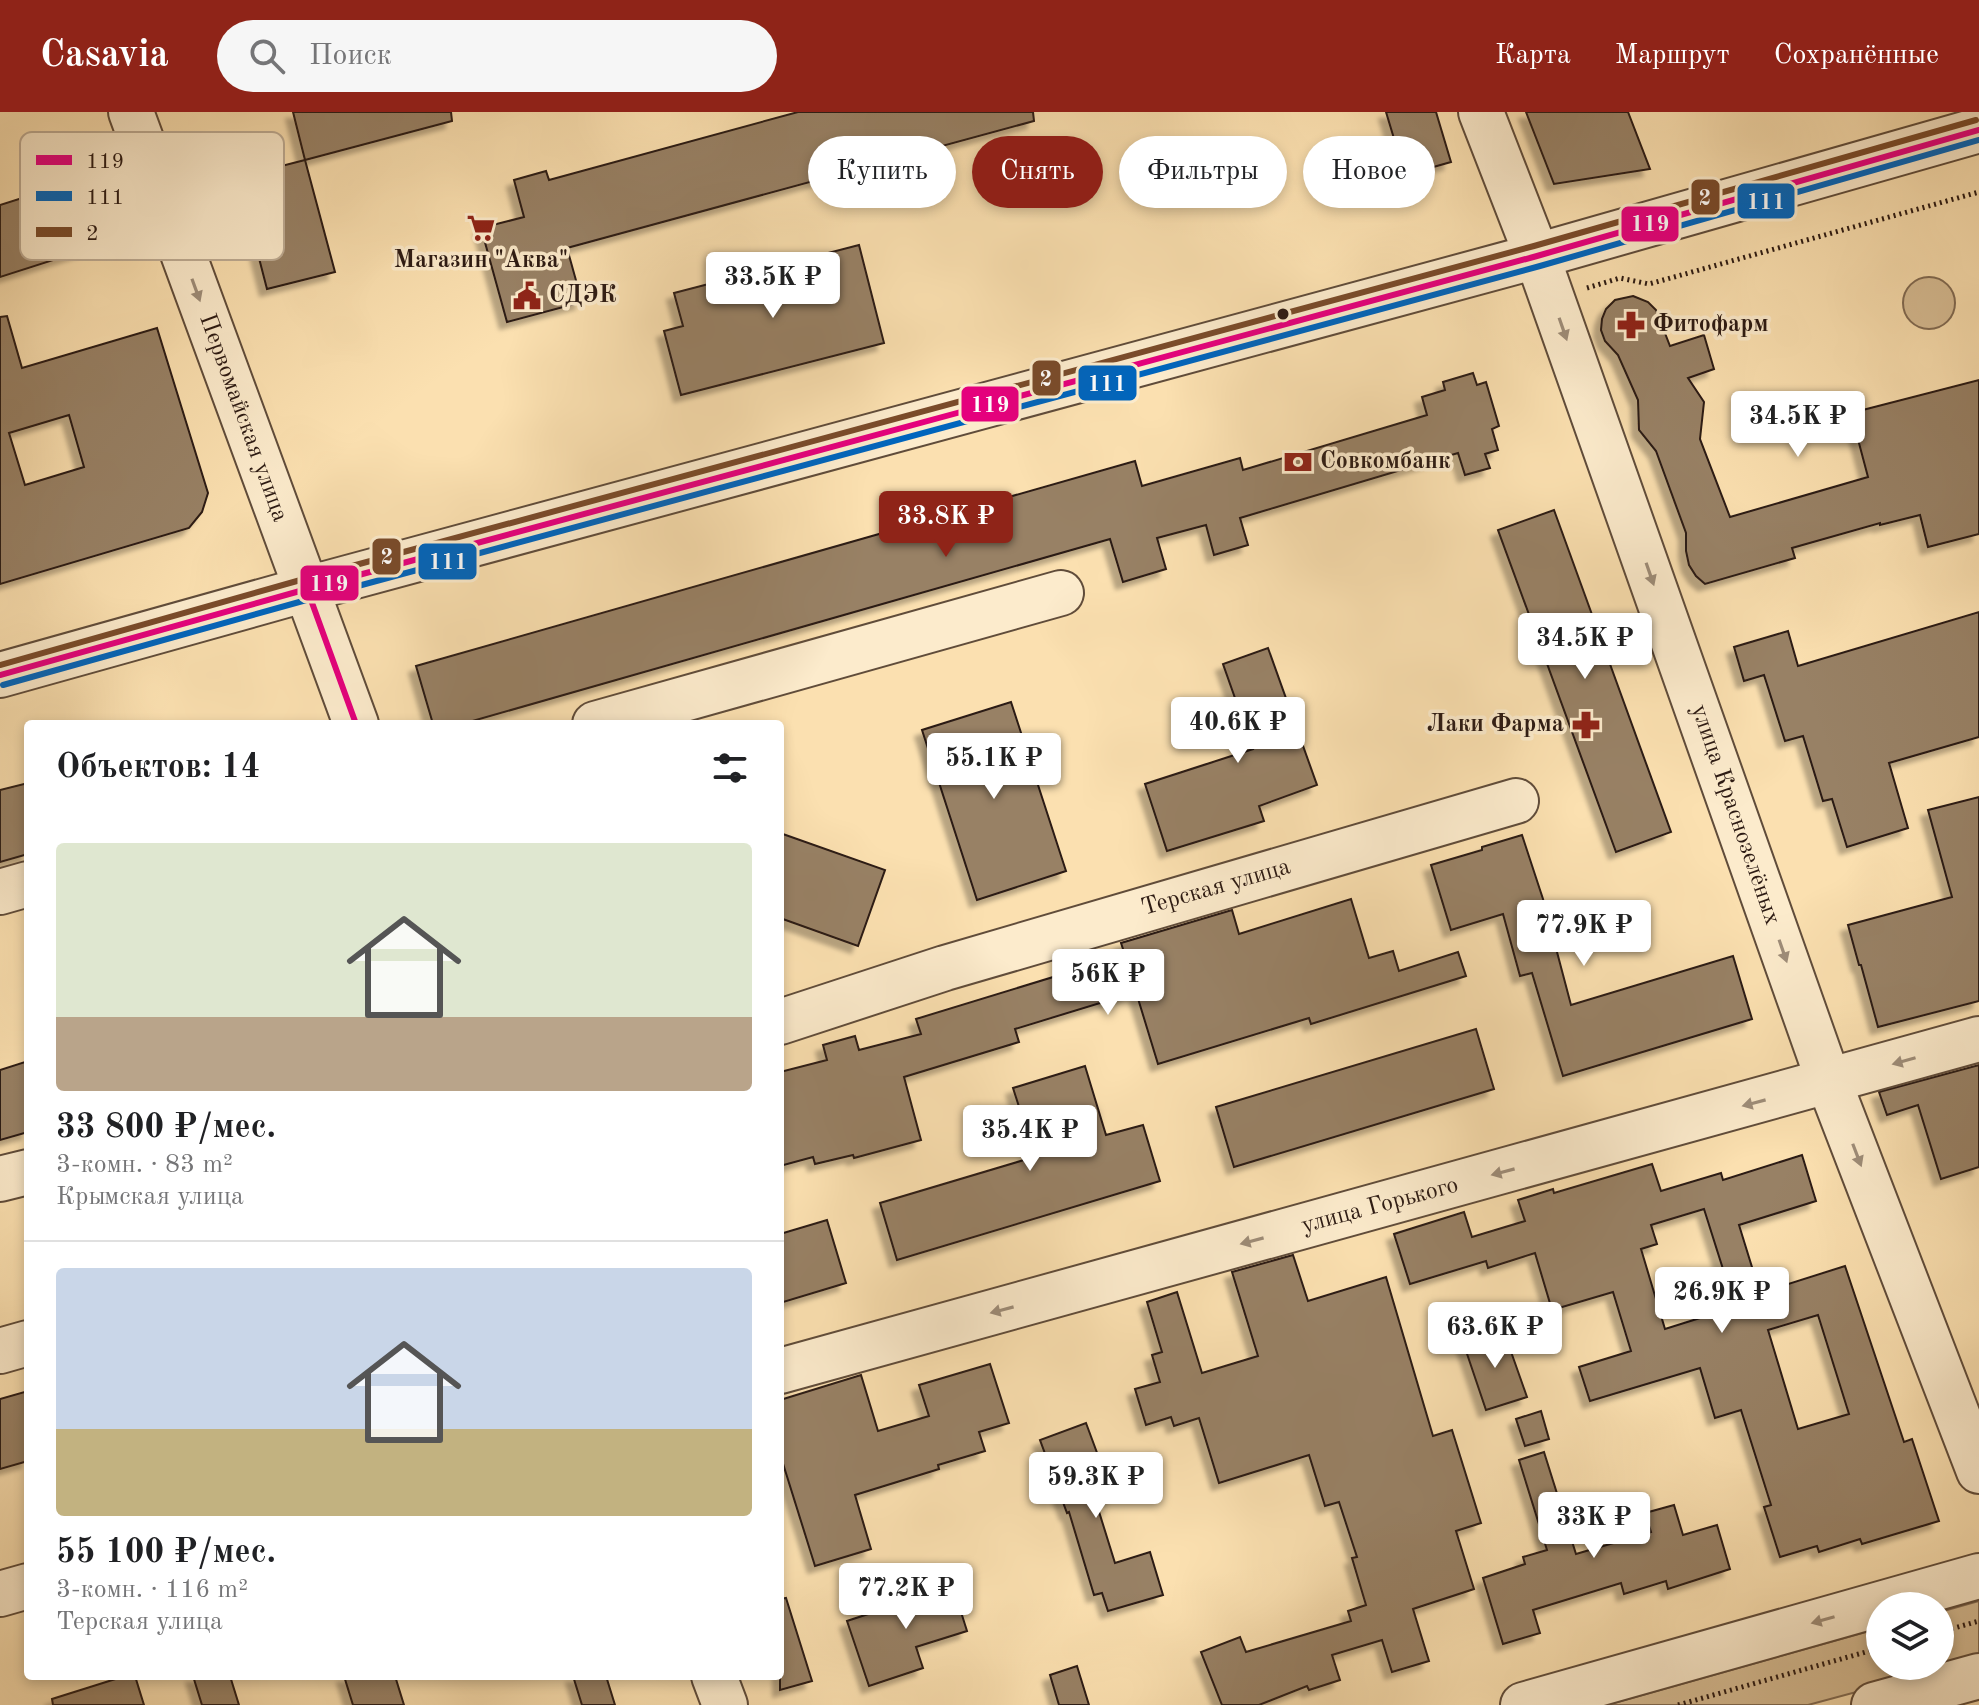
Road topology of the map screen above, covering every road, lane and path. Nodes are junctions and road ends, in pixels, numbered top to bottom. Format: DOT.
graph roads {
  1 [pos="131,112"];
  2 [pos="1481,112"];
  3 [pos="1979,130"];
  4 [pos="138,132"];
  5 [pos="1979,192"];
  6 [pos="1537,256"];
  7 [pos="186,260"];
  8 [pos="1556,310"];
  9 [pos="307,589"];
  10 [pos="1061,593"];
  11 [pos="0,675"];
  12 [pos="355,720"];
  13 [pos="609,720"];
  14 [pos="1516,801"];
  15 [pos="24,885"];
  16 [pos="0,892"];
  17 [pos="784,1021"];
  18 [pos="1979,1039"];
  19 [pos="1829,1082"];
  20 [pos="24,1173"];
  21 [pos="0,1179"];
  22 [pos="24,1344"];
  23 [pos="0,1351"];
  24 [pos="784,1370"];
  25 [pos="1979,1471"];
  26 [pos="1979,1576"];
  27 [pos="24,1587"];
  28 [pos="0,1594"];
  29 [pos="1979,1621"];
  30 [pos="1954,1628"];
  31 [pos="1866,1652"];
  32 [pos="1979,1676"];
  33 [pos="716,1680"];
  34 [pos="725,1705"];
  35 [pos="1523,1705"];
  36 [pos="1678,1705"];
  37 [pos="1874,1705"];
  1 -- 4 [label="street, Первомайская улица, one-way"];
  2 -- 6 [label="street, улица Краснозелёных"];
  3 -- 6 [label="street"];
  5 -- 8 [label="path"];
  6 -- 8 [label="street, улица Краснозелёных"];
  6 -- 9 [label="street"];
  7 -- 9 [label="street, Первомайская улица, one-way"];
  8 -- 19 [label="street, улица Краснозелёных, one-way"];
  9 -- 11 [label="street"];
  9 -- 12 [label="street, Первомайская улица"];
  10 -- 13 [label="street"];
  14 -- 17 [label="street, Терская улица"];
  15 -- 16 [label="street"];
  18 -- 19 [label="street, улица Горького, one-way"];
  19 -- 24 [label="street, улица Горького, one-way"];
  19 -- 25 [label="street, улица Краснозелёных, one-way"];
  20 -- 21 [label="street"];
  22 -- 23 [label="street"];
  26 -- 35 [label="street, one-way"];
  27 -- 28 [label="street"];
  29 -- 30 [label="path"];
  31 -- 36 [label="path"];
  32 -- 37 [label="street"];
  33 -- 34 [label="street"];
}
